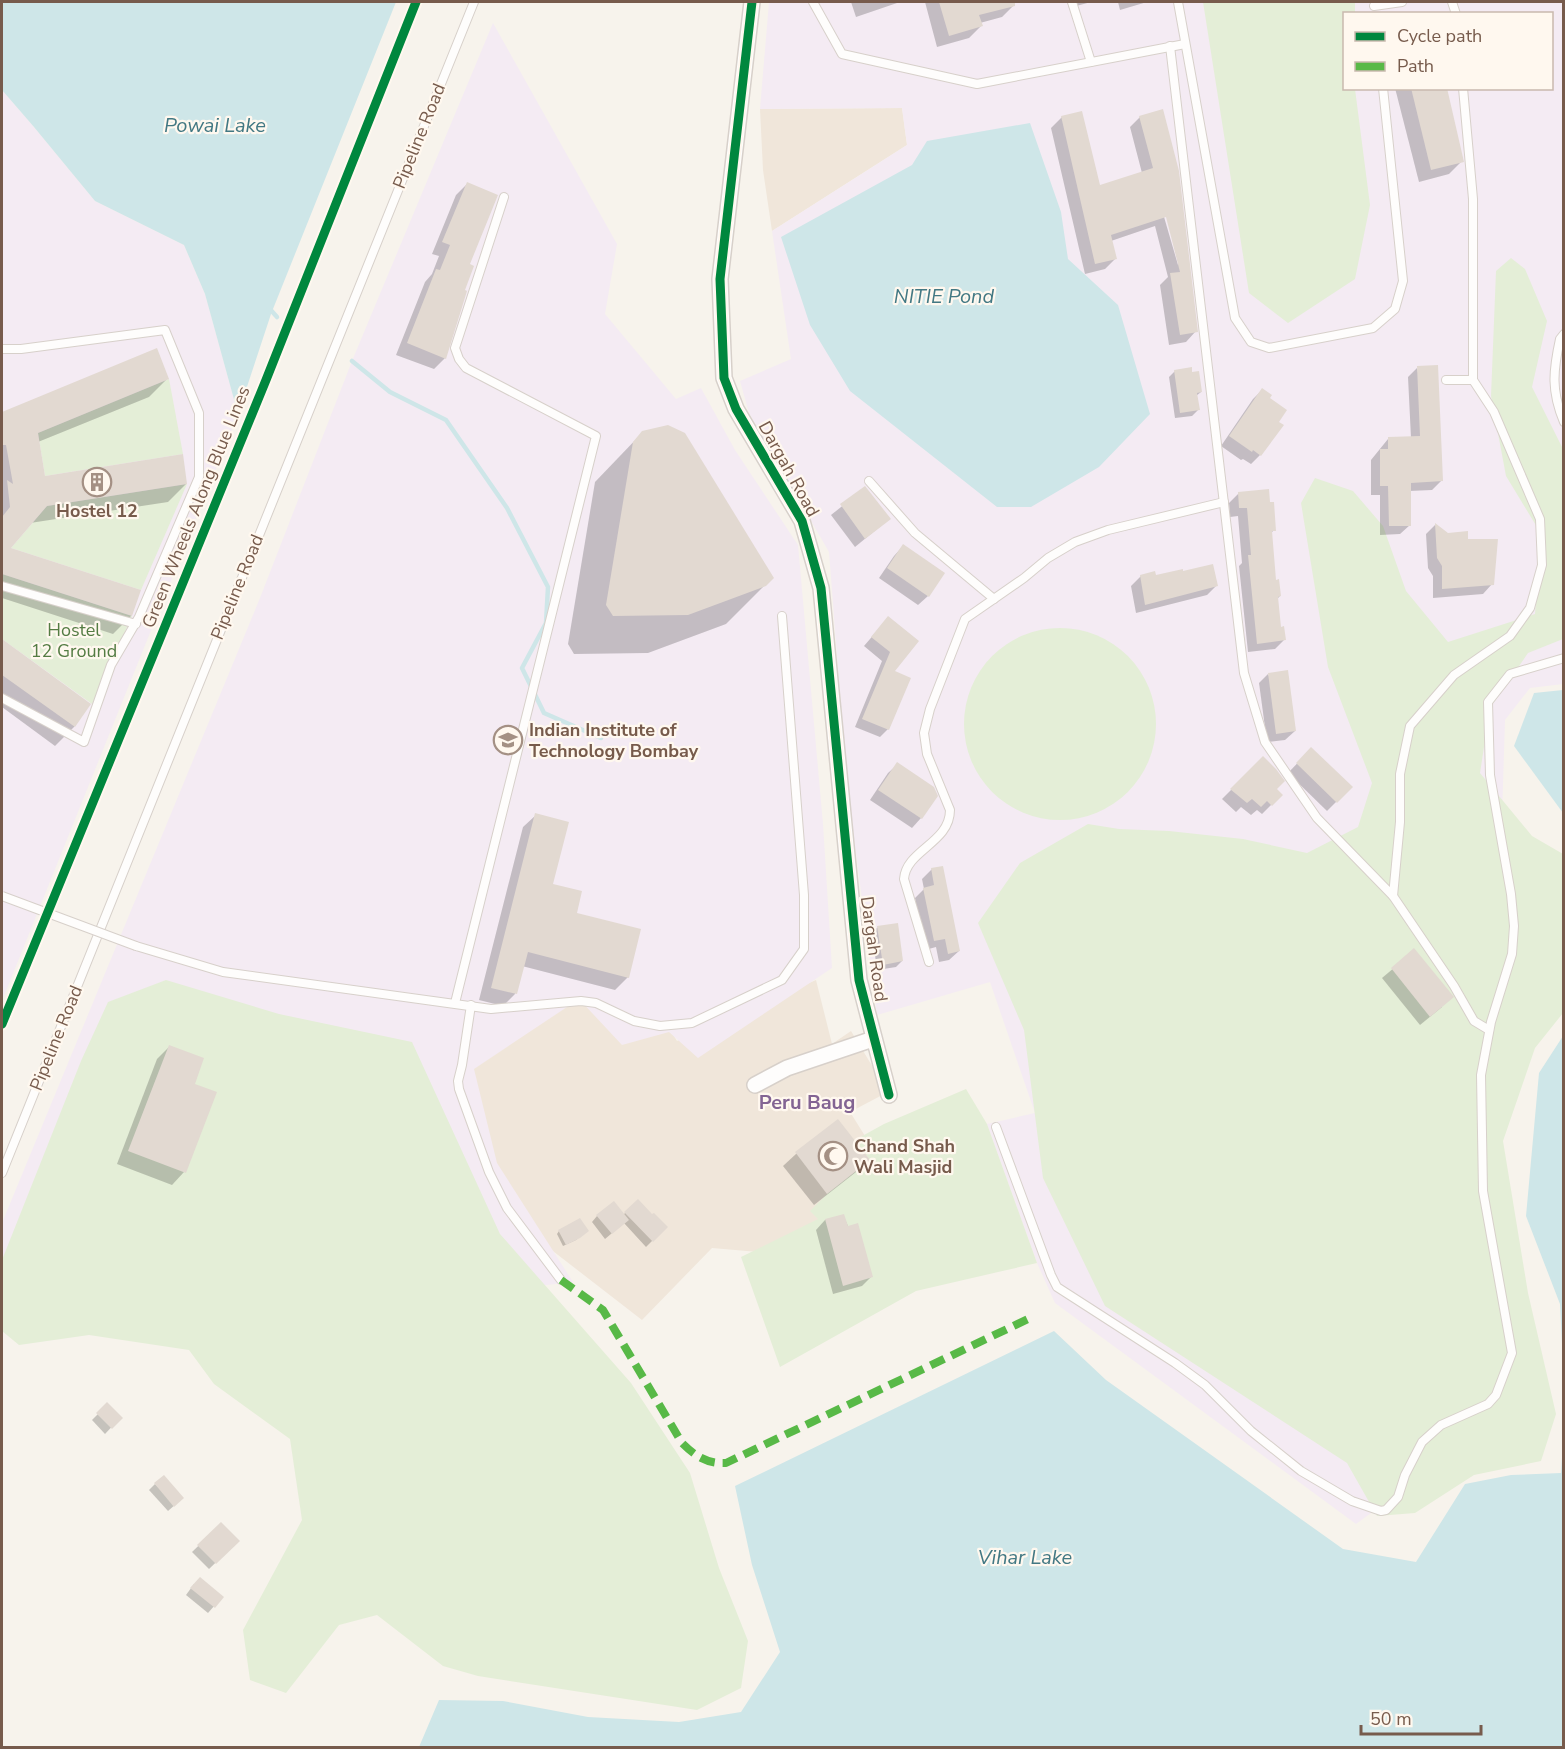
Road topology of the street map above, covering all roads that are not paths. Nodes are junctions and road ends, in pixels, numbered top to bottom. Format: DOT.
graph roads {
  1 [pos="474,2"];
  2 [pos="752,2"];
  3 [pos="813,2"];
  4 [pos="1072,2"];
  5 [pos="1178,2"];
  6 [pos="1402,2"];
  7 [pos="1374,7"];
  8 [pos="1185,44"];
  9 [pos="1170,46"];
  10 [pos="1091,62"];
  11 [pos="1383,90"];
  12 [pos="1463,90"];
  13 [pos="504,197"];
  14 [pos="1563,334"];
  15 [pos="2,349"];
  16 [pos="1446,380"];
  17 [pos="1473,380"];
  18 [pos="1563,422"];
  19 [pos="869,481"];
  20 [pos="1224,502"];
  21 [pos="2,586"];
  22 [pos="994,599"];
  23 [pos="782,615"];
  24 [pos="136,624"];
  25 [pos="1563,658"];
  26 [pos="2,698"];
  27 [pos="2,896"];
  28 [pos="1393,896"];
  29 [pos="928,962"];
  30 [pos="456,1003"];
  31 [pos="471,1005"];
  32 [pos="1489,1030"];
  33 [pos="873,1039"];
  34 [pos="754,1085"];
  35 [pos="889,1095"];
  36 [pos="996,1127"];
  37 [pos="2,1173"];
  38 [pos="561,1281"];
  1 -- 37 [label="lane, Pipeline Road"];
  2 -- 33 [label="street, Dargah Road"];
  3 -- 10 [label="lane"];
  4 -- 10 [label="lane"];
  5 -- 8 [label="lane"];
  6 -- 7 [label="lane"];
  8 -- 9 [label="lane"];
  8 -- 11 [label="lane"];
  9 -- 10 [label="lane"];
  9 -- 20 [label="lane"];
  12 -- 17 [label="lane"];
  13 -- 30 [label="lane"];
  14 -- 18 [label="lane"];
  15 -- 24 [label="lane"];
  16 -- 17 [label="lane"];
  17 -- 28 [label="lane"];
  19 -- 22 [label="lane"];
  20 -- 22 [label="lane"];
  20 -- 28 [label="lane"];
  21 -- 24 [label="lane"];
  22 -- 29 [label="lane"];
  23 -- 31 [label="lane"];
  24 -- 26 [label="lane"];
  25 -- 32 [label="lane"];
  27 -- 30 [label="lane, bridge"];
  28 -- 32 [label="lane"];
  30 -- 31 [label="lane"];
  31 -- 38 [label="lane"];
  32 -- 36 [label="lane"];
  33 -- 34 [label="street"];
  33 -- 35 [label="street, Dargah Road"];
}
